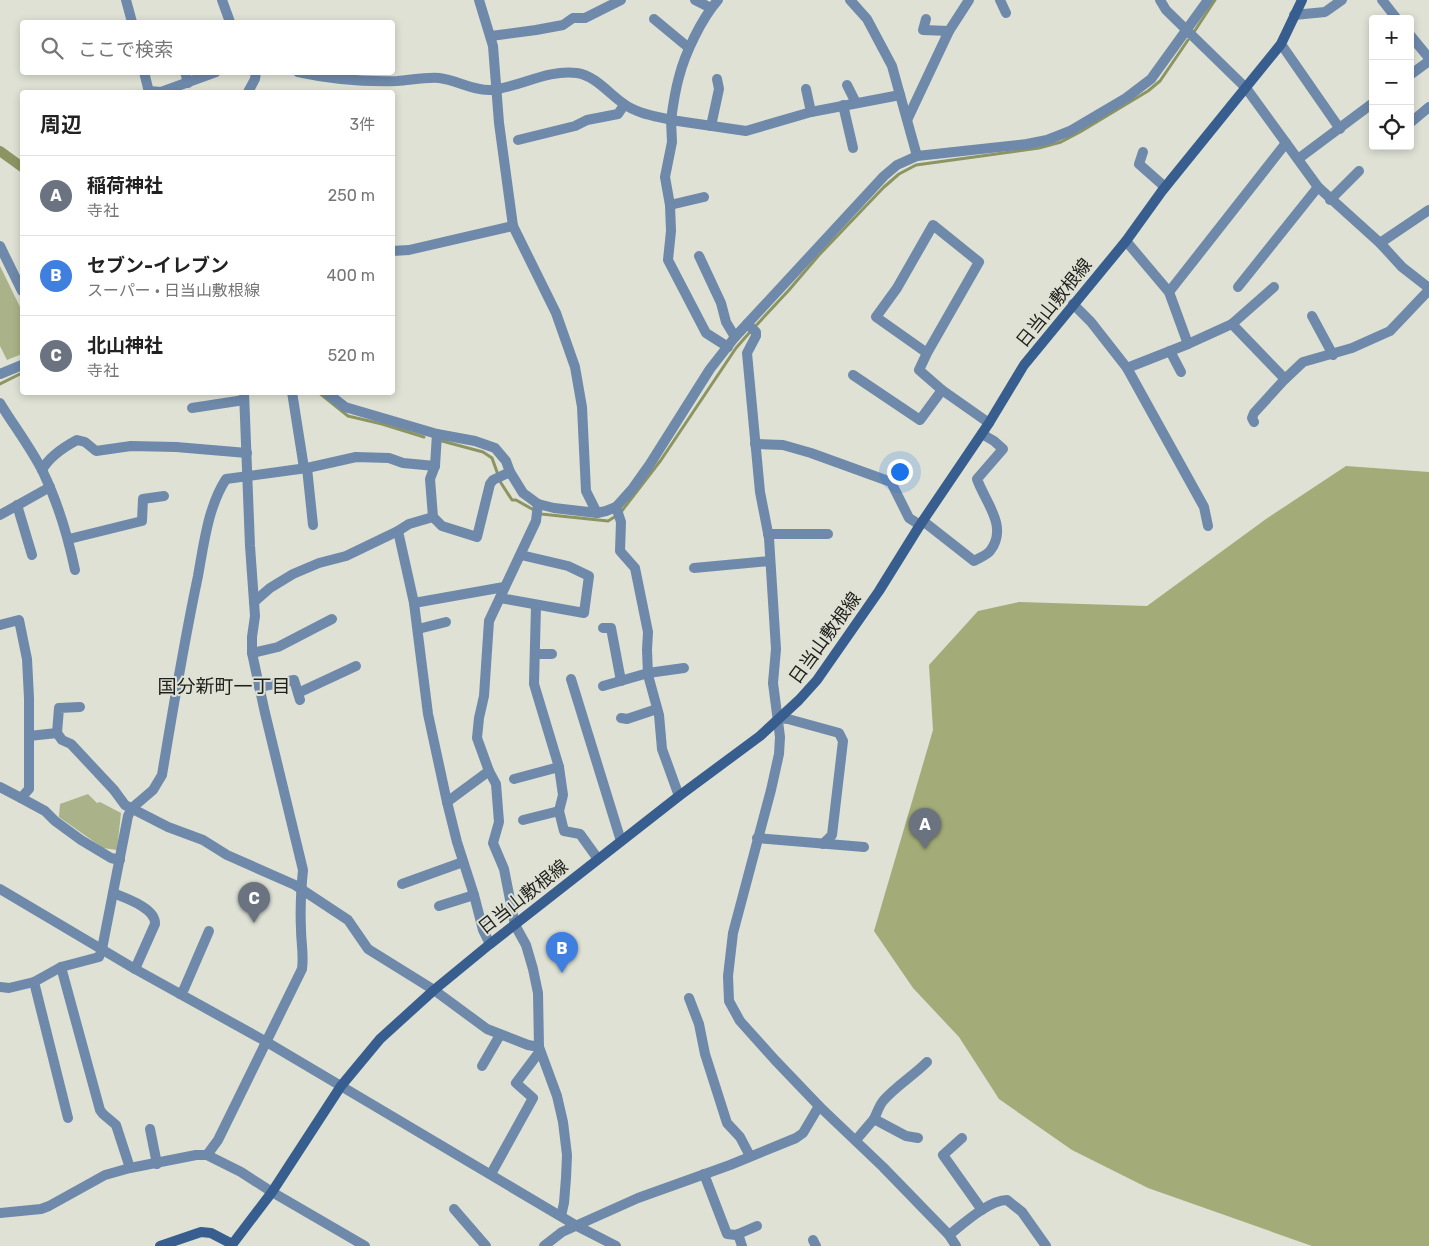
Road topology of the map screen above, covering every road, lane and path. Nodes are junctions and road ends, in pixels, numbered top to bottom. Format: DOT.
graph roads {
  1 [pos="126,0"];
  2 [pos="222,0"];
  3 [pos="479,0"];
  4 [pos="621,0"];
  5 [pos="695,0"];
  6 [pos="850,0"];
  7 [pos="969,0"];
  8 [pos="1000,0"];
  9 [pos="1160,0"];
  10 [pos="1208,0"];
  11 [pos="1302,0"];
  12 [pos="1342,0"];
  13 [pos="1382,0"];
  14 [pos="714,4"];
  15 [pos="1006,13"];
  16 [pos="1294,15"];
  17 [pos="1394,15"];
  18 [pos="654,19"];
  19 [pos="926,19"];
  20 [pos="131,20"];
  21 [pos="229,20"];
  22 [pos="1187,30"];
  23 [pos="949,31"];
  24 [pos="491,36"];
  25 [pos="1414,40"];
  26 [pos="1281,44"];
  27 [pos="689,48"];
  28 [pos="1429,59"];
  29 [pos="1414,72"];
  30 [pos="145,75"];
  31 [pos="186,75"];
  32 [pos="208,75"];
  33 [pos="256,75"];
  34 [pos="316,75"];
  35 [pos="717,79"];
  36 [pos="188,83"];
  37 [pos="847,85"];
  38 [pos="1246,88"];
  39 [pos="496,89"];
  40 [pos="806,89"];
  41 [pos="148,90"];
  42 [pos="167,90"];
  43 [pos="249,90"];
  44 [pos="900,95"];
  45 [pos="856,102"];
  46 [pos="624,104"];
  47 [pos="843,105"];
  48 [pos="1370,105"];
  49 [pos="1429,107"];
  50 [pos="811,112"];
  51 [pos="908,118"];
  52 [pos="1414,119"];
  53 [pos="671,120"];
  54 [pos="711,126"];
  55 [pos="1340,129"];
  56 [pos="518,140"];
  57 [pos="1286,144"];
  58 [pos="853,148"];
  59 [pos="1143,152"];
  60 [pos="918,156"];
  61 [pos="1298,159"];
  62 [pos="1359,171"];
  63 [pos="1165,187"];
  64 [pos="1318,187"];
  65 [pos="704,197"];
  66 [pos="1330,200"];
  67 [pos="670,205"];
  68 [pos="1429,210"];
  69 [pos="513,226"];
  70 [pos="1126,241"];
  71 [pos="1380,243"];
  72 [pos="0,246"];
  73 [pos="395,250"];
  74 [pos="699,256"];
  75 [pos="20,287"];
  76 [pos="1238,287"];
  77 [pos="1274,287"];
  78 [pos="1429,289"];
  79 [pos="1169,292"];
  80 [pos="1073,304"];
  81 [pos="1312,316"];
  82 [pos="1232,324"];
  83 [pos="751,327"];
  84 [pos="735,337"];
  85 [pos="1188,344"];
  86 [pos="728,347"];
  87 [pos="1170,351"];
  88 [pos="927,353"];
  89 [pos="1333,355"];
  90 [pos="20,366"];
  91 [pos="1127,368"];
  92 [pos="1180,372"];
  93 [pos="0,374"];
  94 [pos="853,375"];
  95 [pos="1285,379"];
  96 [pos="942,390"];
  97 [pos="293,395"];
  98 [pos="330,395"];
  99 [pos="244,396"];
  100 [pos="0,404"];
  101 [pos="192,408"];
  102 [pos="1254,422"];
  103 [pos="989,424"];
  104 [pos="437,434"];
  105 [pos="982,434"];
  106 [pos="755,444"];
  107 [pos="247,453"];
  108 [pos="435,466"];
  109 [pos="305,468"];
  110 [pos="42,470"];
  111 [pos="507,473"];
  112 [pos="247,476"];
  113 [pos="50,487"];
  114 [pos="164,496"];
  115 [pos="538,504"];
  116 [pos="17,505"];
  117 [pos="616,508"];
  118 [pos="596,513"];
  119 [pos="0,515"];
  120 [pos="432,517"];
  121 [pos="921,523"];
  122 [pos="312,525"];
  123 [pos="1208,526"];
  124 [pos="398,531"];
  125 [pos="768,534"];
  126 [pos="828,534"];
  127 [pos="69,540"];
  128 [pos="32,555"];
  129 [pos="521,555"];
  130 [pos="770,561"];
  131 [pos="694,568"];
  132 [pos="75,570"];
  133 [pos="504,587"];
  134 [pos="500,598"];
  135 [pos="254,602"];
  136 [pos="414,603"];
  137 [pos="536,606"];
  138 [pos="332,619"];
  139 [pos="446,622"];
  140 [pos="0,625"];
  141 [pos="603,628"];
  142 [pos="418,629"];
  143 [pos="252,653"];
  144 [pos="535,654"];
  145 [pos="552,654"];
  146 [pos="356,666"];
  147 [pos="684,668"];
  148 [pos="648,672"];
  149 [pos="571,679"];
  150 [pos="620,681"];
  151 [pos="603,686"];
  152 [pos="259,687"];
  153 [pos="80,707"];
  154 [pos="657,709"];
  155 [pos="621,718"];
  156 [pos="778,718"];
  157 [pos="57,733"];
  158 [pos="29,736"];
  159 [pos="558,767"];
  160 [pos="489,771"];
  161 [pos="514,779"];
  162 [pos="0,787"];
  163 [pos="679,796"];
  164 [pos="21,798"];
  165 [pos="447,802"];
  166 [pos="132,808"];
  167 [pos="559,811"];
  168 [pos="523,820"];
  169 [pos="757,838"];
  170 [pos="621,841"];
  171 [pos="823,844"];
  172 [pos="864,847"];
  173 [pos="598,859"];
  174 [pos="120,860"];
  175 [pos="463,862"];
  176 [pos="402,884"];
  177 [pos="301,890"];
  178 [pos="1,891"];
  179 [pos="113,893"];
  180 [pos="474,895"];
  181 [pos="439,906"];
  182 [pos="515,925"];
  183 [pos="209,931"];
  184 [pos="490,944"];
  185 [pos="102,949"];
  186 [pos="61,967"];
  187 [pos="135,969"];
  188 [pos="34,982"];
  189 [pos="0,987"];
  190 [pos="434,990"];
  191 [pos="180,994"];
  192 [pos="689,998"];
  193 [pos="500,1035"];
  194 [pos="265,1041"];
  195 [pos="539,1049"];
  196 [pos="927,1062"];
  197 [pos="482,1066"];
  198 [pos="342,1086"];
  199 [pos="819,1106"];
  200 [pos="68,1118"];
  201 [pos="874,1119"];
  202 [pos="150,1129"];
  203 [pos="918,1138"];
  204 [pos="962,1138"];
  205 [pos="856,1140"];
  206 [pos="207,1155"];
  207 [pos="750,1156"];
  208 [pos="157,1164"];
  209 [pos="130,1168"];
  210 [pos="492,1174"];
  211 [pos="704,1174"];
  212 [pos="272,1192"];
  213 [pos="454,1209"];
  214 [pos="982,1210"];
  215 [pos="0,1213"];
  216 [pos="561,1216"];
  217 [pos="576,1226"];
  218 [pos="757,1226"];
  219 [pos="738,1234"];
  220 [pos="949,1235"];
  221 [pos="232,1245"];
  222 [pos="160,1246"];
  223 [pos="365,1246"];
  224 [pos="486,1246"];
  225 [pos="544,1246"];
  226 [pos="614,1246"];
  227 [pos="742,1246"];
  228 [pos="956,1246"];
  229 [pos="1046,1246"];
  1 -- 20 [label="street"];
  2 -- 21 [label="street"];
  3 -- 24 [label="street"];
  4 -- 24 [label="street"];
  5 -- 14 [label="street"];
  6 -- 44 [label="street"];
  7 -- 23 [label="street"];
  8 -- 15 [label="street"];
  9 -- 22 [label="street"];
  10 -- 22 [label="street"];
  11 -- 16 [label="main road, 日当山敷根線"];
  12 -- 16 [label="street"];
  13 -- 17 [label="street"];
  14 -- 27 [label="street"];
  16 -- 26 [label="main road, 日当山敷根線"];
  18 -- 27 [label="street"];
  19 -- 23 [label="street"];
  22 -- 38 [label="street"];
  22 -- 60 [label="street"];
  23 -- 51 [label="street"];
  24 -- 39 [label="street"];
  25 -- 28 [label="street"];
  26 -- 38 [label="main road, 日当山敷根線"];
  26 -- 55 [label="street"];
  27 -- 53 [label="street"];
  28 -- 29 [label="street"];
  30 -- 41 [label="street"];
  31 -- 36 [label="street"];
  32 -- 36 [label="street"];
  33 -- 43 [label="street"];
  34 -- 39 [label="street"];
  35 -- 54 [label="street"];
  36 -- 42 [label="street"];
  37 -- 45 [label="street"];
  38 -- 57 [label="street"];
  38 -- 63 [label="main road, 日当山敷根線"];
  39 -- 46 [label="street"];
  39 -- 69 [label="street"];
  40 -- 50 [label="street"];
  44 -- 45 [label="street"];
  44 -- 51 [label="street"];
  45 -- 47 [label="street"];
  46 -- 53 [label="street"];
  46 -- 56 [label="street"];
  47 -- 50 [label="street"];
  47 -- 58 [label="street"];
  48 -- 55 [label="street"];
  49 -- 52 [label="street"];
  50 -- 54 [label="street"];
  51 -- 60 [label="street"];
  53 -- 54 [label="street"];
  53 -- 67 [label="street"];
  55 -- 61 [label="street"];
  57 -- 61 [label="street"];
  57 -- 79 [label="street"];
  59 -- 63 [label="street"];
  60 -- 83 [label="street"];
  61 -- 64 [label="street"];
  62 -- 66 [label="street"];
  63 -- 70 [label="main road, 日当山敷根線"];
  64 -- 66 [label="street"];
  64 -- 76 [label="street"];
  65 -- 67 [label="street"];
  66 -- 71 [label="street"];
  67 -- 86 [label="street"];
  68 -- 71 [label="street"];
  69 -- 73 [label="street"];
  69 -- 118 [label="street"];
  70 -- 79 [label="street"];
  70 -- 80 [label="main road, 日当山敷根線"];
  71 -- 78 [label="street"];
  72 -- 75 [label="street"];
  74 -- 84 [label="street"];
  77 -- 82 [label="street"];
  78 -- 89 [label="street"];
  79 -- 85 [label="street"];
  80 -- 91 [label="street"];
  80 -- 103 [label="main road, 日当山敷根線"];
  81 -- 89 [label="street"];
  82 -- 85 [label="street"];
  82 -- 95 [label="street"];
  83 -- 84 [label="street"];
  83 -- 106 [label="street"];
  84 -- 86 [label="street"];
  85 -- 87 [label="street"];
  86 -- 117 [label="street"];
  87 -- 91 [label="street"];
  87 -- 92 [label="street"];
  88 -- 88 [label="street"];
  88 -- 96 [label="street"];
  89 -- 95 [label="street"];
  90 -- 93 [label="street"];
  91 -- 123 [label="street"];
  94 -- 96 [label="street"];
  95 -- 102 [label="street"];
  96 -- 103 [label="street"];
  97 -- 109 [label="street"];
  98 -- 104 [label="street"];
  99 -- 101 [label="street"];
  99 -- 107 [label="street"];
  100 -- 110 [label="street"];
  103 -- 105 [label="main road, 日当山敷根線"];
  104 -- 108 [label="street"];
  104 -- 111 [label="street"];
  105 -- 121 [label="main road, 日当山敷根線"];
  105 -- 121 [label="street"];
  106 -- 121 [label="street"];
  106 -- 125 [label="street"];
  107 -- 110 [label="street"];
  107 -- 112 [label="street"];
  108 -- 109 [label="street"];
  108 -- 120 [label="street"];
  109 -- 112 [label="street"];
  109 -- 122 [label="street"];
  110 -- 113 [label="street"];
  111 -- 115 [label="street"];
  111 -- 120 [label="street"];
  112 -- 135 [label="street"];
  112 -- 166 [label="street"];
  113 -- 116 [label="street"];
  113 -- 127 [label="street"];
  114 -- 127 [label="street"];
  115 -- 118 [label="street"];
  115 -- 129 [label="street"];
  116 -- 119 [label="street"];
  116 -- 128 [label="street"];
  117 -- 118 [label="street"];
  117 -- 148 [label="street"];
  120 -- 124 [label="street"];
  121 -- 156 [label="main road, 日当山敷根線"];
  124 -- 135 [label="street"];
  124 -- 136 [label="street"];
  125 -- 126 [label="street"];
  125 -- 130 [label="street"];
  127 -- 132 [label="street"];
  129 -- 133 [label="street"];
  129 -- 137 [label="street"];
  130 -- 131 [label="street"];
  130 -- 156 [label="street"];
  133 -- 134 [label="street"];
  133 -- 136 [label="street"];
  134 -- 137 [label="street"];
  134 -- 160 [label="street"];
  135 -- 143 [label="street"];
  136 -- 142 [label="street"];
  137 -- 144 [label="street"];
  138 -- 143 [label="street"];
  139 -- 142 [label="street"];
  140 -- 158 [label="street"];
  141 -- 150 [label="street"];
  142 -- 165 [label="street"];
  143 -- 152 [label="street"];
  144 -- 145 [label="street"];
  144 -- 159 [label="street"];
  146 -- 152 [label="street"];
  147 -- 148 [label="street"];
  148 -- 150 [label="street"];
  148 -- 154 [label="street"];
  149 -- 170 [label="street"];
  150 -- 151 [label="street"];
  152 -- 177 [label="street"];
  153 -- 157 [label="street"];
  154 -- 155 [label="street"];
  154 -- 163 [label="street"];
  156 -- 163 [label="main road, 日当山敷根線"];
  156 -- 169 [label="street"];
  156 -- 171 [label="street"];
  157 -- 158 [label="street"];
  157 -- 166 [label="street"];
  158 -- 164 [label="street"];
  159 -- 161 [label="street"];
  159 -- 167 [label="street"];
  160 -- 165 [label="street"];
  160 -- 182 [label="street"];
  162 -- 164 [label="street"];
  163 -- 170 [label="main road, 日当山敷根線"];
  164 -- 174 [label="street"];
  165 -- 175 [label="street"];
  166 -- 174 [label="street"];
  166 -- 177 [label="street"];
  167 -- 168 [label="street"];
  167 -- 173 [label="street"];
  169 -- 171 [label="street"];
  169 -- 199 [label="street"];
  170 -- 173 [label="main road, 日当山敷根線"];
  171 -- 172 [label="street"];
  173 -- 182 [label="main road, 日当山敷根線"];
  174 -- 179 [label="street"];
  175 -- 176 [label="street"];
  175 -- 180 [label="street"];
  177 -- 190 [label="street"];
  177 -- 194 [label="street"];
  178 -- 185 [label="street"];
  179 -- 185 [label="street"];
  179 -- 187 [label="street"];
  180 -- 181 [label="street"];
  180 -- 184 [label="street"];
  182 -- 184 [label="main road, 日当山敷根線"];
  182 -- 195 [label="street"];
  183 -- 191 [label="street"];
  184 -- 190 [label="main road, 日当山敷根線"];
  185 -- 186 [label="street"];
  185 -- 187 [label="street"];
  186 -- 188 [label="street"];
  186 -- 209 [label="street"];
  187 -- 191 [label="street"];
  188 -- 189 [label="street"];
  188 -- 200 [label="street"];
  190 -- 193 [label="street"];
  190 -- 198 [label="main road, 日当山敷根線"];
  191 -- 194 [label="street"];
  192 -- 207 [label="street"];
  193 -- 195 [label="street"];
  193 -- 197 [label="street"];
  194 -- 198 [label="street"];
  194 -- 206 [label="street"];
  195 -- 210 [label="street"];
  195 -- 216 [label="street"];
  196 -- 201 [label="street"];
  198 -- 210 [label="street"];
  198 -- 212 [label="main road, 日当山敷根線"];
  199 -- 205 [label="street"];
  199 -- 207 [label="street"];
  201 -- 203 [label="street"];
  201 -- 205 [label="street"];
  202 -- 208 [label="street"];
  204 -- 214 [label="street"];
  205 -- 220 [label="street"];
  206 -- 208 [label="street"];
  206 -- 212 [label="street"];
  207 -- 211 [label="street"];
  208 -- 209 [label="street"];
  209 -- 215 [label="street"];
  210 -- 216 [label="street"];
  211 -- 217 [label="street"];
  211 -- 219 [label="street"];
  212 -- 221 [label="main road, 日当山敷根線"];
  212 -- 223 [label="street"];
  213 -- 224 [label="street"];
  214 -- 220 [label="street"];
  214 -- 229 [label="street"];
  216 -- 217 [label="street"];
  217 -- 225 [label="street"];
  217 -- 226 [label="street"];
  218 -- 219 [label="street"];
  219 -- 227 [label="street"];
  220 -- 228 [label="street"];
  221 -- 222 [label="main road, 日当山敷根線"];
}
